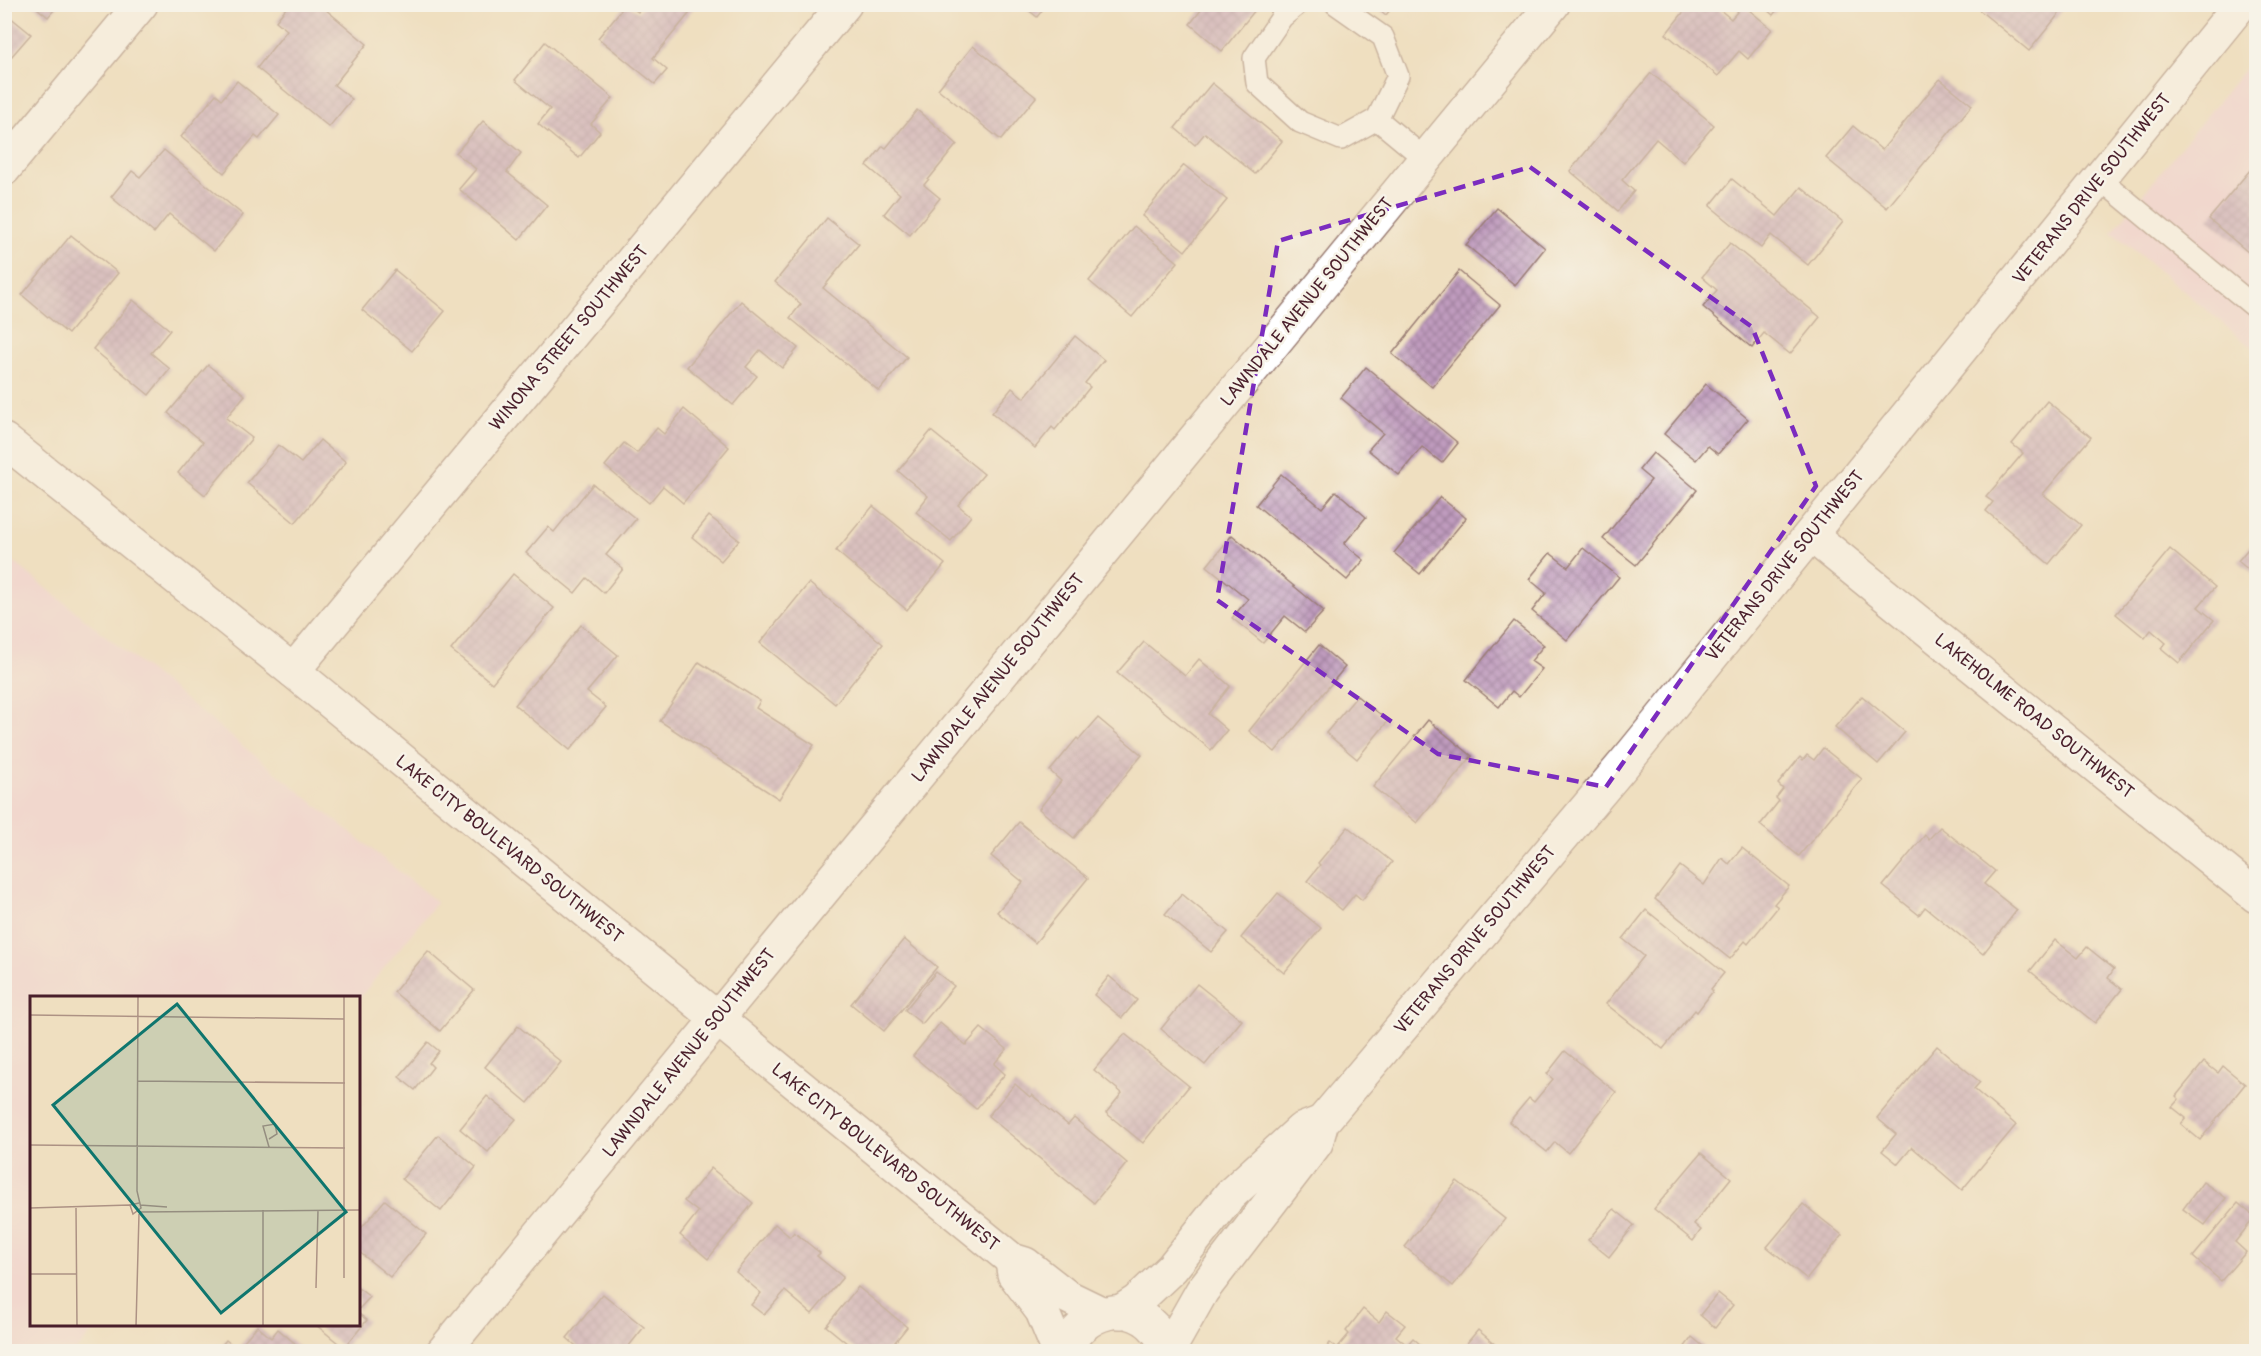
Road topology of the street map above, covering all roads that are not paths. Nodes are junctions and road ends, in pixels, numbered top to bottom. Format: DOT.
graph roads {
  1 [pos="141,4"];
  2 [pos="845,4"];
  3 [pos="1298,4"];
  4 [pos="1336,4"];
  5 [pos="1553,4"];
  6 [pos="2241,4"];
  7 [pos="2256,16"];
  8 [pos="1377,119"];
  9 [pos="1424,158"];
  10 [pos="4,169"];
  11 [pos="2100,179"];
  12 [pos="2256,308"];
  13 [pos="4,440"];
  14 [pos="1810,535"];
  15 [pos="293,671"];
  16 [pos="2256,896"];
  17 [pos="717,1019"];
  18 [pos="1322,1122"];
  19 [pos="1012,1260"];
  20 [pos="1110,1312"];
  21 [pos="1168,1351"];
  22 [pos="443,1352"];
  23 [pos="1059,1352"];
  24 [pos="1065,1352"];
  1 -- 10 [label="street"];
  2 -- 15 [label="street, WINONA STREET SOUTHWEST"];
  3 -- 8 [label="lane"];
  4 -- 8 [label="lane"];
  5 -- 9 [label="street, LAWNDALE AVENUE SOUTHWEST"];
  6 -- 7 [label="lane"];
  6 -- 11 [label="street, VETERANS DRIVE SOUTHWEST"];
  8 -- 9 [label="lane"];
  9 -- 17 [label="street, LAWNDALE AVENUE SOUTHWEST"];
  11 -- 12 [label="lane"];
  11 -- 14 [label="street, VETERANS DRIVE SOUTHWEST"];
  13 -- 15 [label="street, LAKE CITY BOULEVARD SOUTHWEST"];
  14 -- 16 [label="street, LAKEHOLME ROAD SOUTHWEST"];
  14 -- 18 [label="street, VETERANS DRIVE SOUTHWEST"];
  15 -- 17 [label="street, LAKE CITY BOULEVARD SOUTHWEST"];
  17 -- 19 [label="street, LAKE CITY BOULEVARD SOUTHWEST"];
  17 -- 22 [label="street, LAWNDALE AVENUE SOUTHWEST"];
  18 -- 20 [label="street, VETERANS DRIVE SOUTHWEST"];
  18 -- 21 [label="street, VETERANS DRIVE SOUTHWEST"];
  19 -- 20 [label="street, LAKE CITY BOULEVARD SOUTHWEST"];
  19 -- 23 [label="street, LAKE CITY BOULEVARD SOUTHWEST"];
  20 -- 21 [label="street, LAKE CITY BOULEVARD SOUTHWEST"];
  20 -- 24 [label="street, VETERANS DRIVE SOUTHWEST"];
}
